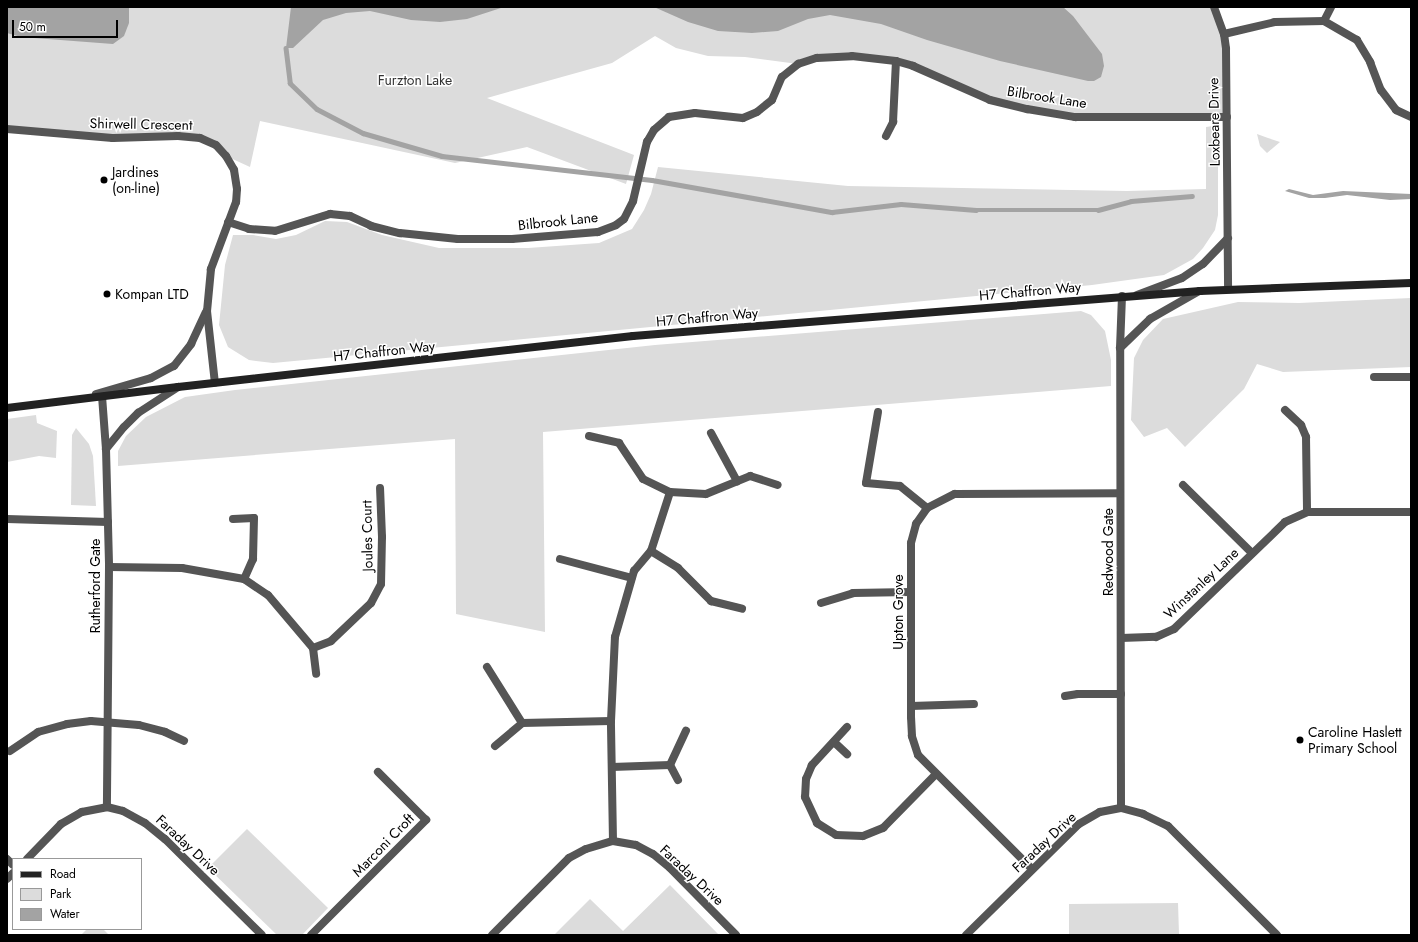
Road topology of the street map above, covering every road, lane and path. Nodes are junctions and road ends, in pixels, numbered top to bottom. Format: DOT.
graph roads {
  1 [pos="1214,7"];
  2 [pos="1331,7"];
  3 [pos="1324,21"];
  4 [pos="1224,34"];
  5 [pos="896,61"];
  6 [pos="1226,117"];
  7 [pos="1411,118"];
  8 [pos="7,129"];
  9 [pos="886,136"];
  10 [pos="228,222"];
  11 [pos="1228,238"];
  12 [pos="1411,283"];
  13 [pos="1228,289"];
  14 [pos="1200,291"];
  15 [pos="1136,295"];
  16 [pos="1122,296"];
  17 [pos="206,311"];
  18 [pos="1120,348"];
  19 [pos="1374,377"];
  20 [pos="1411,377"];
  21 [pos="215,383"];
  22 [pos="178,387"];
  23 [pos="102,396"];
  24 [pos="85,398"];
  25 [pos="7,408"];
  26 [pos="1285,410"];
  27 [pos="878,412"];
  28 [pos="711,433"];
  29 [pos="590,436"];
  30 [pos="106,449"];
  31 [pos="737,481"];
  32 [pos="778,485"];
  33 [pos="1183,485"];
  34 [pos="380,488"];
  35 [pos="670,492"];
  36 [pos="1120,493"];
  37 [pos="927,508"];
  38 [pos="1307,512"];
  39 [pos="1411,512"];
  40 [pos="7,519"];
  41 [pos="233,519"];
  42 [pos="108,522"];
  43 [pos="651,551"];
  44 [pos="1252,553"];
  45 [pos="560,559"];
  46 [pos="108,567"];
  47 [pos="632,578"];
  48 [pos="244,579"];
  49 [pos="910,592"];
  50 [pos="821,603"];
  51 [pos="742,609"];
  52 [pos="1121,638"];
  53 [pos="313,648"];
  54 [pos="487,668"];
  55 [pos="316,674"];
  56 [pos="1121,694"];
  57 [pos="1065,696"];
  58 [pos="974,704"];
  59 [pos="911,706"];
  60 [pos="611,721"];
  61 [pos="108,722"];
  62 [pos="522,723"];
  63 [pos="848,726"];
  64 [pos="686,730"];
  65 [pos="184,741"];
  66 [pos="834,742"];
  67 [pos="495,746"];
  68 [pos="10,751"];
  69 [pos="846,754"];
  70 [pos="670,765"];
  71 [pos="612,767"];
  72 [pos="378,772"];
  73 [pos="936,774"];
  74 [pos="678,780"];
  75 [pos="107,807"];
  76 [pos="1121,808"];
  77 [pos="613,841"];
  78 [pos="28,858"];
  79 [pos="1032,869"];
  80 [pos="262,935"];
  81 [pos="311,935"];
  82 [pos="492,935"];
  83 [pos="736,935"];
  84 [pos="966,935"];
  85 [pos="1277,935"];
  1 -- 4 [label="street, Loxbeare Drive"];
  2 -- 3 [label="street"];
  3 -- 4 [label="street"];
  3 -- 7 [label="street"];
  4 -- 6 [label="street, Loxbeare Drive"];
  5 -- 6 [label="street, Bilbrook Lane"];
  5 -- 9 [label="street"];
  5 -- 10 [label="street, Bilbrook Lane"];
  6 -- 11 [label="street, Loxbeare Drive"];
  8 -- 10 [label="street, Shirwell Crescent"];
  10 -- 17 [label="street, Shirwell Crescent"];
  11 -- 13 [label="street, Loxbeare Drive"];
  11 -- 15 [label="street"];
  12 -- 13 [label="street, H7 Chaffron Way"];
  13 -- 14 [label="street, H7 Chaffron Way"];
  14 -- 15 [label="street, H7 Chaffron Way"];
  14 -- 18 [label="street"];
  15 -- 16 [label="street, H7 Chaffron Way"];
  16 -- 18 [label="street, Redwood Gate"];
  16 -- 21 [label="street, H7 Chaffron Way"];
  17 -- 21 [label="street, Shirwell Crescent"];
  17 -- 24 [label="street, Shirwell Crescent"];
  18 -- 36 [label="street, Redwood Gate"];
  19 -- 20 [label="street"];
  21 -- 22 [label="street, H7 Chaffron Way"];
  22 -- 23 [label="street, H7 Chaffron Way"];
  22 -- 30 [label="street"];
  23 -- 24 [label="street, H7 Chaffron Way"];
  23 -- 30 [label="street, Rutherford Gate"];
  24 -- 25 [label="street, H7 Chaffron Way"];
  26 -- 38 [label="street"];
  27 -- 37 [label="street"];
  28 -- 31 [label="street"];
  29 -- 35 [label="street"];
  30 -- 42 [label="street, Rutherford Gate"];
  31 -- 32 [label="street"];
  31 -- 35 [label="street"];
  33 -- 44 [label="street, Winstanley Lane"];
  34 -- 53 [label="street, Joules Court"];
  35 -- 43 [label="street"];
  36 -- 37 [label="street, Upton Grove"];
  36 -- 52 [label="street, Redwood Gate"];
  37 -- 49 [label="street, Upton Grove"];
  38 -- 39 [label="street, Winstanley Lane"];
  38 -- 44 [label="street, Winstanley Lane"];
  40 -- 42 [label="street"];
  41 -- 48 [label="street"];
  42 -- 46 [label="street, Rutherford Gate"];
  43 -- 47 [label="street"];
  43 -- 51 [label="street"];
  44 -- 52 [label="street, Winstanley Lane"];
  45 -- 47 [label="street"];
  46 -- 48 [label="street"];
  46 -- 61 [label="street, Rutherford Gate"];
  47 -- 60 [label="street"];
  48 -- 53 [label="street"];
  49 -- 50 [label="street"];
  49 -- 59 [label="street, Upton Grove"];
  52 -- 56 [label="street, Redwood Gate"];
  53 -- 55 [label="street"];
  54 -- 62 [label="street"];
  56 -- 57 [label="street"];
  56 -- 76 [label="street, Redwood Gate"];
  58 -- 59 [label="street"];
  59 -- 73 [label="street, Upton Grove"];
  60 -- 62 [label="street"];
  60 -- 71 [label="street"];
  61 -- 65 [label="street"];
  61 -- 68 [label="street"];
  61 -- 75 [label="street, Rutherford Gate"];
  62 -- 67 [label="street"];
  63 -- 66 [label="street"];
  64 -- 70 [label="street"];
  66 -- 69 [label="street"];
  66 -- 73 [label="street"];
  70 -- 71 [label="street"];
  70 -- 74 [label="street"];
  71 -- 77 [label="street"];
  72 -- 81 [label="street, Marconi Croft"];
  73 -- 79 [label="street, Upton Grove"];
  75 -- 78 [label="street, Faraday Drive"];
  75 -- 80 [label="street, Faraday Drive"];
  76 -- 79 [label="street, Faraday Drive"];
  76 -- 85 [label="street, Faraday Drive"];
  77 -- 82 [label="street, Faraday Drive"];
  77 -- 83 [label="street, Faraday Drive"];
  79 -- 84 [label="street, Faraday Drive"];
}
